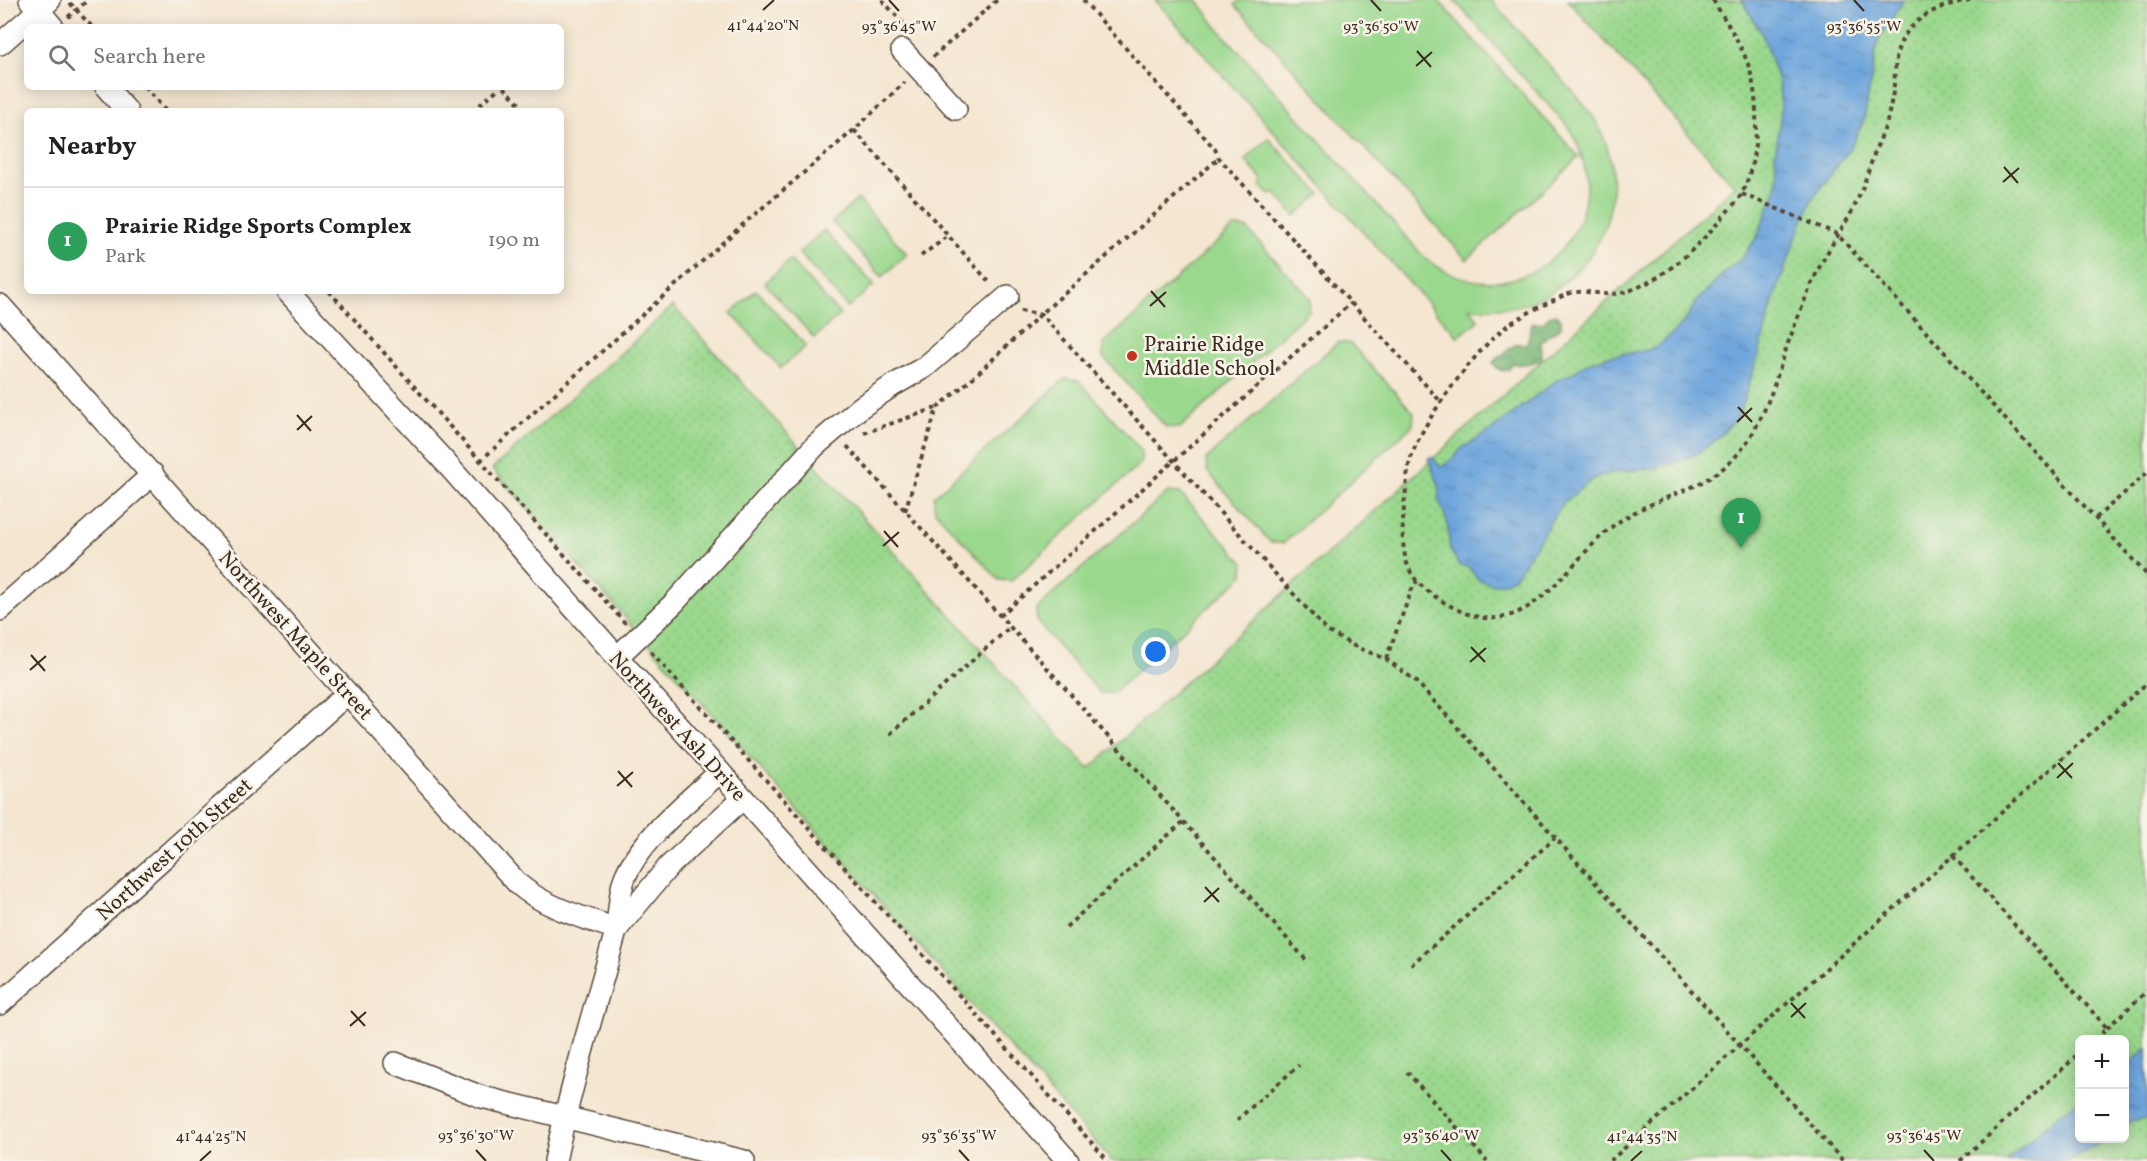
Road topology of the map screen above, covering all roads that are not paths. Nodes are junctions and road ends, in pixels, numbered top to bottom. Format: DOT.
graph roads {
  1 [pos="39,3"];
  2 [pos="58,24"];
  3 [pos="0,44"];
  4 [pos="902,50"];
  5 [pos="109,90"];
  6 [pos="124,108"];
  7 [pos="956,109"];
  8 [pos="290,294"];
  9 [pos="1006,297"];
  10 [pos="0,305"];
  11 [pos="153,474"];
  12 [pos="0,610"];
  13 [pos="617,657"];
  14 [pos="347,694"];
  15 [pos="720,772"];
  16 [pos="743,798"];
  17 [pos="617,929"];
  18 [pos="0,1004"];
  19 [pos="395,1063"];
  20 [pos="564,1116"];
  21 [pos="555,1161"];
  22 [pos="744,1161"];
  23 [pos="1068,1161"];
  1 -- 2 [label="street"];
  1 -- 3 [label="street"];
  4 -- 7 [label="street"];
  5 -- 6 [label="street"];
  8 -- 13 [label="street, Northwest Ash Drive"];
  9 -- 13 [label="street"];
  10 -- 11 [label="street, Northwest Maple Street"];
  11 -- 12 [label="street"];
  11 -- 14 [label="street, Northwest Maple Street"];
  13 -- 15 [label="street, Northwest Ash Drive"];
  14 -- 17 [label="street, Northwest Maple Street"];
  14 -- 18 [label="street, Northwest 10th Street"];
  15 -- 16 [label="street, Northwest Ash Drive"];
  15 -- 17 [label="street"];
  16 -- 17 [label="street"];
  16 -- 23 [label="street, Northwest Ash Drive"];
  17 -- 20 [label="street"];
  19 -- 20 [label="street"];
  20 -- 21 [label="street"];
  20 -- 22 [label="street"];
}
